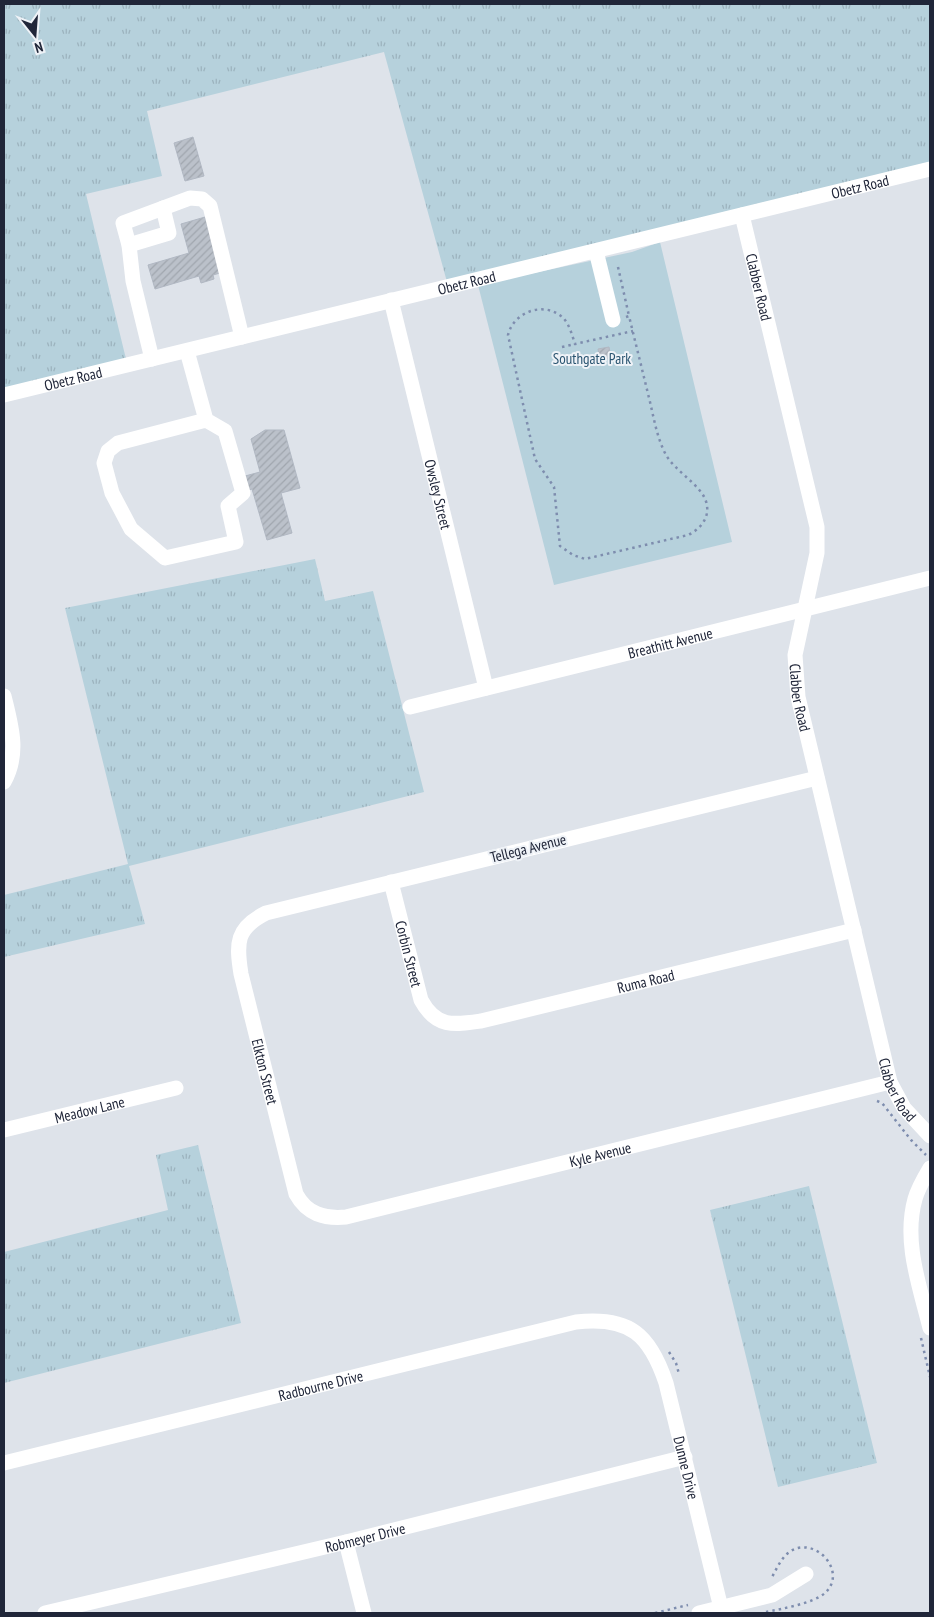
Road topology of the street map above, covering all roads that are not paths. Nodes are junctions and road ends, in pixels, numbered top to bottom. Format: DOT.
graph roads {
  1 [pos="930,169"];
  2 [pos="162,208"];
  3 [pos="742,215"];
  4 [pos="129,245"];
  5 [pos="596,251"];
  6 [pos="391,300"];
  7 [pos="613,320"];
  8 [pos="242,337"];
  9 [pos="187,351"];
  10 [pos="152,359"];
  11 [pos="4,395"];
  12 [pos="206,420"];
  13 [pos="930,578"];
  14 [pos="804,609"];
  15 [pos="486,688"];
  16 [pos="4,696"];
  17 [pos="410,707"];
  18 [pos="817,778"];
  19 [pos="4,782"];
  20 [pos="391,882"];
  21 [pos="244,930"];
  22 [pos="854,930"];
  23 [pos="437,1019"];
  24 [pos="890,1082"];
  25 [pos="176,1088"];
  26 [pos="4,1130"];
  27 [pos="930,1136"];
  28 [pos="930,1168"];
  29 [pos="309,1210"];
  30 [pos="930,1328"];
  31 [pos="638,1334"];
  32 [pos="685,1458"];
  33 [pos="4,1463"];
  34 [pos="346,1542"];
  35 [pos="806,1574"];
  36 [pos="696,1608"];
  37 [pos="721,1608"];
  38 [pos="45,1613"];
  39 [pos="364,1613"];
  1 -- 3 [label="street, Obetz Road"];
  2 -- 4 [label="street"];
  2 -- 4 [label="street"];
  2 -- 8 [label="street"];
  3 -- 5 [label="street, Obetz Road"];
  3 -- 14 [label="street, Clabber Road"];
  4 -- 10 [label="street"];
  5 -- 6 [label="street, Obetz Road"];
  5 -- 7 [label="street"];
  6 -- 8 [label="street, Obetz Road"];
  6 -- 15 [label="street, Owsley Street"];
  8 -- 9 [label="street, Obetz Road"];
  9 -- 10 [label="street, Obetz Road"];
  9 -- 12 [label="street"];
  10 -- 11 [label="street, Obetz Road"];
  12 -- 12 [label="street"];
  13 -- 14 [label="street, Breathitt Avenue"];
  14 -- 15 [label="street, Breathitt Avenue"];
  14 -- 18 [label="street, Clabber Road"];
  15 -- 17 [label="street, Breathitt Avenue"];
  16 -- 19 [label="street"];
  18 -- 20 [label="street, Tellega Avenue"];
  18 -- 22 [label="street, Clabber Road"];
  20 -- 21 [label="street, Tellega Avenue"];
  20 -- 23 [label="street, Corbin Street"];
  21 -- 29 [label="street, Elkton Street"];
  22 -- 23 [label="street, Ruma Road"];
  22 -- 24 [label="street, Clabber Road"];
  24 -- 27 [label="street, Clabber Road"];
  24 -- 29 [label="street, Kyle Avenue"];
  25 -- 26 [label="street, Meadow Lane"];
  28 -- 30 [label="street"];
  31 -- 32 [label="street, Dunne Drive"];
  31 -- 33 [label="street, Radbourne Drive"];
  32 -- 34 [label="street, Robmeyer Drive"];
  32 -- 37 [label="street, Dunne Drive"];
  34 -- 38 [label="street, Robmeyer Drive"];
  34 -- 39 [label="street"];
  35 -- 37 [label="street"];
  36 -- 37 [label="street"];
}
